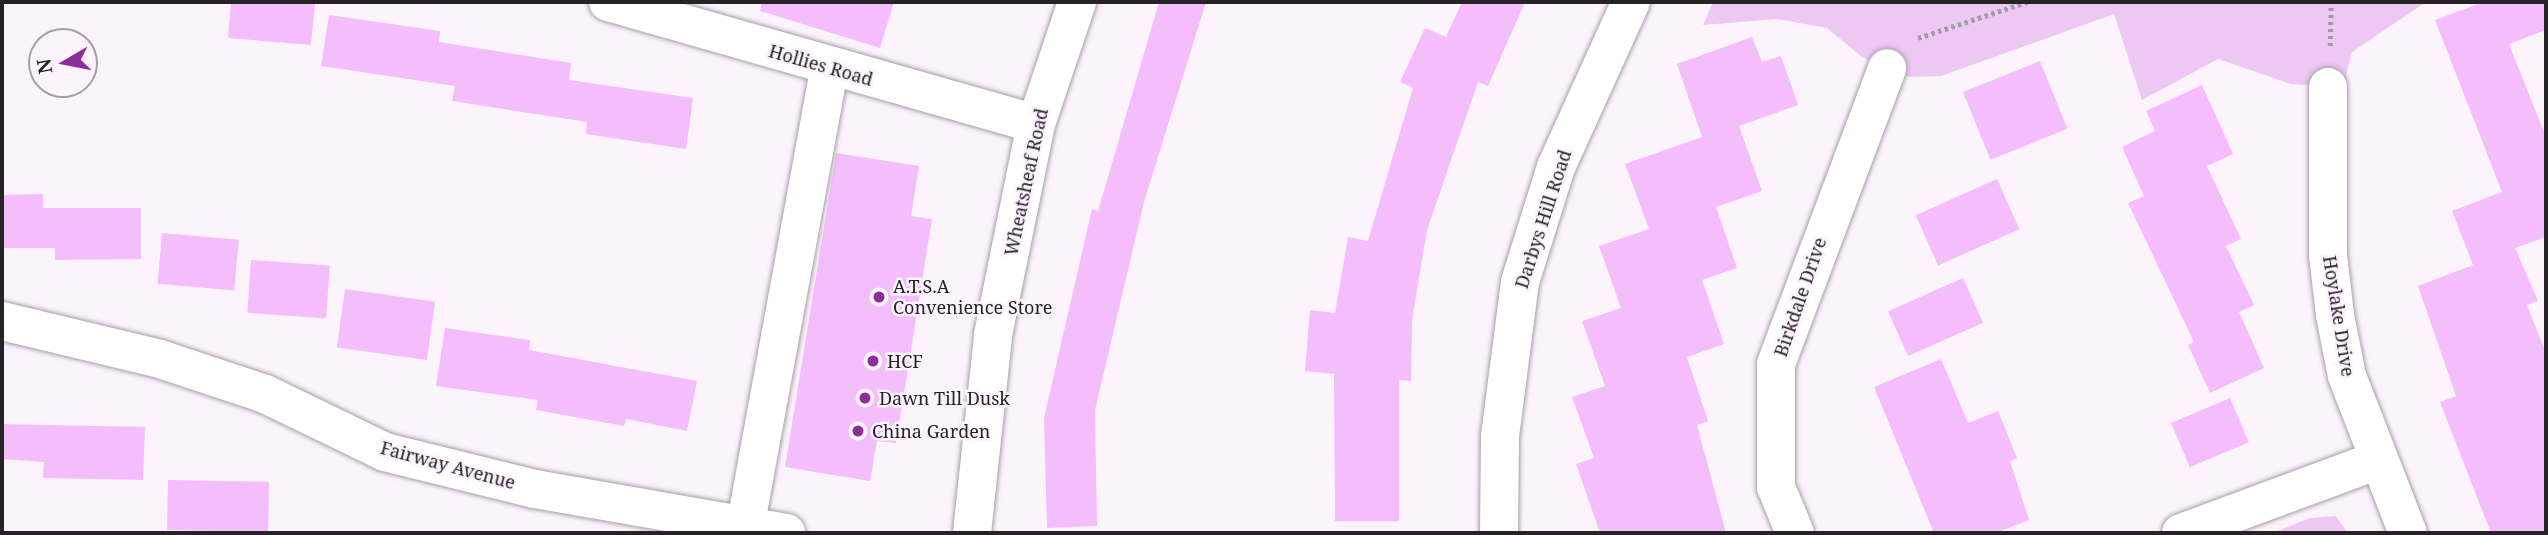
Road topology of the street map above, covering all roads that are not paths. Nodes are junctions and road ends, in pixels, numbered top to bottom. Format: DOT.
graph roads {
  1 [pos="608,2"];
  2 [pos="1077,2"];
  3 [pos="1631,2"];
  4 [pos="1887,68"];
  5 [pos="830,69"];
  6 [pos="2328,87"];
  7 [pos="1036,124"];
  8 [pos="2,321"];
  9 [pos="2378,460"];
  10 [pos="746,528"];
  11 [pos="786,533"];
  12 [pos="972,533"];
  13 [pos="1499,533"];
  14 [pos="1795,533"];
  15 [pos="2181,533"];
  16 [pos="2408,533"];
  1 -- 5 [label="street, Hollies Road"];
  2 -- 7 [label="street, Wheatsheaf Road"];
  3 -- 13 [label="street, Darbys Hill Road"];
  4 -- 14 [label="street, Birkdale Drive"];
  5 -- 7 [label="street, Hollies Road"];
  5 -- 10 [label="street"];
  6 -- 9 [label="street, Hoylake Drive"];
  7 -- 12 [label="street, Wheatsheaf Road"];
  8 -- 10 [label="street, Fairway Avenue"];
  9 -- 15 [label="street"];
  9 -- 16 [label="street, Hoylake Drive"];
  10 -- 11 [label="street, Fairway Avenue"];
}
